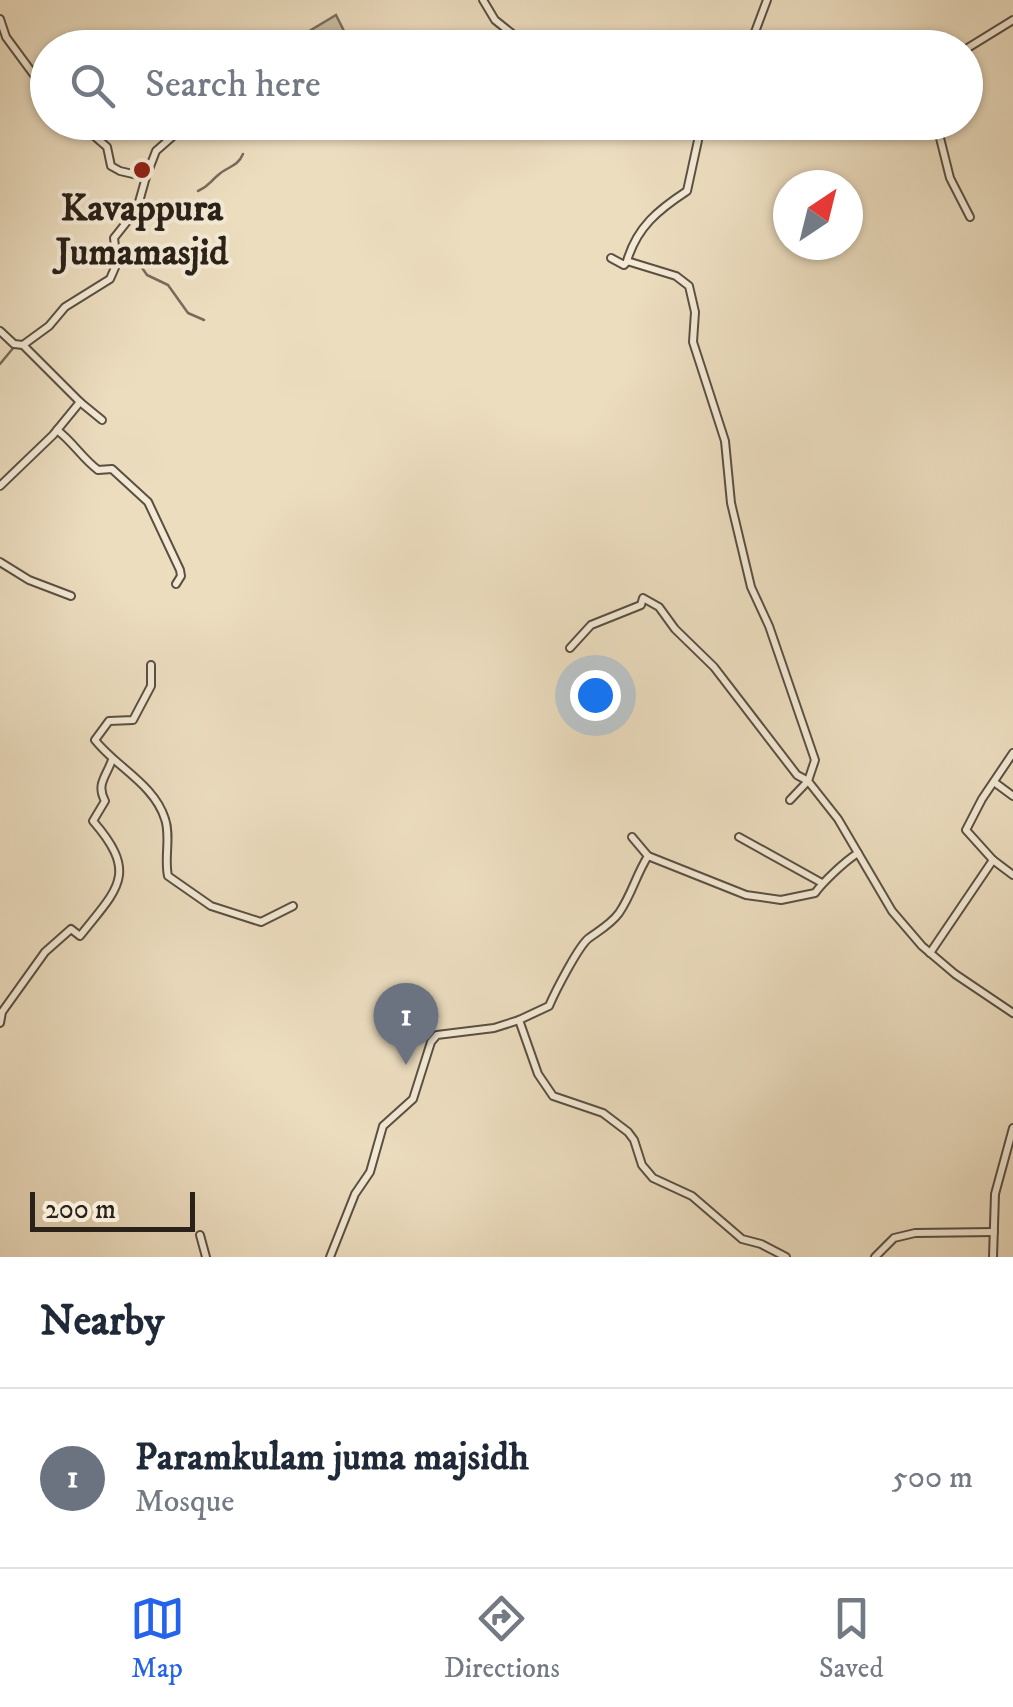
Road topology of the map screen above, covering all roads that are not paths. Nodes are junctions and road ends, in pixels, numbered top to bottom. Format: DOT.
graph roads {
  1 [pos="483,0"];
  2 [pos="767,0"];
  3 [pos="0,18"];
  4 [pos="1013,20"];
  5 [pos="508,30"];
  6 [pos="756,30"];
  7 [pos="983,38"];
  8 [pos="30,70"];
  9 [pos="98,140"];
  10 [pos="169,140"];
  11 [pos="698,140"];
  12 [pos="940,140"];
  13 [pos="143,176"];
  14 [pos="970,217"];
  15 [pos="611,258"];
  16 [pos="627,262"];
  17 [pos="0,331"];
  18 [pos="23,345"];
  19 [pos="80,402"];
  20 [pos="102,420"];
  21 [pos="57,430"];
  22 [pos="0,486"];
  23 [pos="0,562"];
  24 [pos="176,584"];
  25 [pos="71,596"];
  26 [pos="570,648"];
  27 [pos="151,665"];
  28 [pos="1013,754"];
  29 [pos="112,760"];
  30 [pos="808,782"];
  31 [pos="994,782"];
  32 [pos="1013,796"];
  33 [pos="790,800"];
  34 [pos="632,837"];
  35 [pos="739,837"];
  36 [pos="858,853"];
  37 [pos="648,856"];
  38 [pos="993,860"];
  39 [pos="1013,875"];
  40 [pos="822,884"];
  41 [pos="293,906"];
  42 [pos="930,953"];
  43 [pos="1012,1010"];
  44 [pos="519,1020"];
  45 [pos="0,1024"];
  46 [pos="1013,1128"];
  47 [pos="994,1232"];
  48 [pos="200,1235"];
  49 [pos="206,1257"];
  50 [pos="330,1257"];
  51 [pos="786,1257"];
  52 [pos="875,1257"];
  53 [pos="993,1257"];
  1 -- 5 [label="street"];
  2 -- 6 [label="street"];
  3 -- 8 [label="street"];
  4 -- 7 [label="street"];
  9 -- 13 [label="street"];
  10 -- 13 [label="street"];
  11 -- 16 [label="street"];
  12 -- 14 [label="street"];
  13 -- 18 [label="street"];
  15 -- 16 [label="street"];
  16 -- 30 [label="street"];
  17 -- 18 [label="street"];
  18 -- 19 [label="street"];
  19 -- 20 [label="street"];
  19 -- 21 [label="street"];
  21 -- 22 [label="street"];
  21 -- 24 [label="street"];
  23 -- 25 [label="street"];
  26 -- 30 [label="street"];
  27 -- 29 [label="street"];
  28 -- 31 [label="street"];
  29 -- 41 [label="street"];
  29 -- 45 [label="street"];
  30 -- 33 [label="street"];
  30 -- 36 [label="street"];
  31 -- 32 [label="street"];
  31 -- 38 [label="street"];
  34 -- 37 [label="street"];
  35 -- 40 [label="street"];
  36 -- 40 [label="street"];
  36 -- 42 [label="street"];
  37 -- 40 [label="street"];
  37 -- 44 [label="street"];
  38 -- 39 [label="street"];
  38 -- 42 [label="street"];
  42 -- 43 [label="street"];
  44 -- 50 [label="street"];
  44 -- 51 [label="street"];
  46 -- 47 [label="street"];
  47 -- 52 [label="street"];
  47 -- 53 [label="street"];
  48 -- 49 [label="street"];
}
